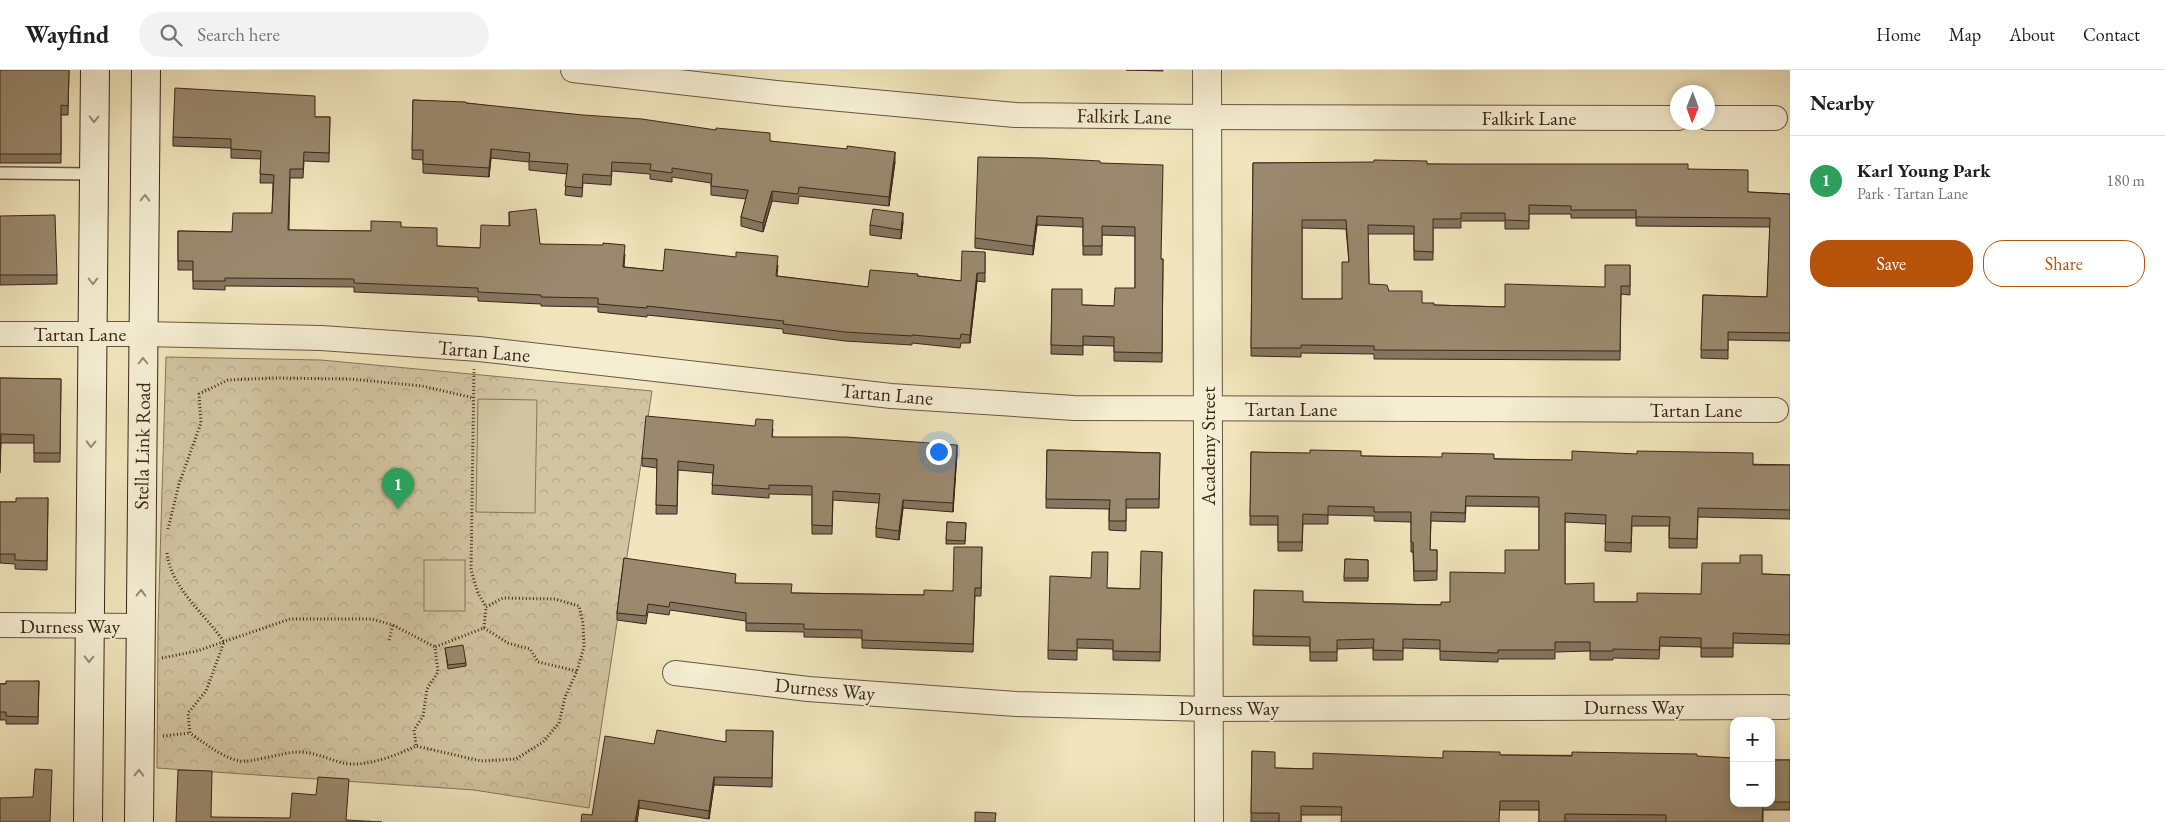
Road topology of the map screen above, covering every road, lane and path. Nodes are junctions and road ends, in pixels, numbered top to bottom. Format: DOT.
graph roads {
  1 [pos="94,70"];
  2 [pos="146,70"];
  3 [pos="573,70"];
  4 [pos="1207,70"];
  5 [pos="1207,117"];
  6 [pos="1670,118"];
  7 [pos="1715,118"];
  8 [pos="1774,118"];
  9 [pos="0,173"];
  10 [pos="93,174"];
  11 [pos="0,334"];
  12 [pos="92,334"];
  13 [pos="143,334"];
  14 [pos="479,349"];
  15 [pos="474,398"];
  16 [pos="1207,408"];
  17 [pos="1776,410"];
  18 [pos="167,537"];
  19 [pos="167,546"];
  20 [pos="486,607"];
  21 [pos="393,625"];
  22 [pos="0,626"];
  23 [pos="90,626"];
  24 [pos="141,626"];
  25 [pos="484,628"];
  26 [pos="388,640"];
  27 [pos="224,642"];
  28 [pos="434,647"];
  29 [pos="140,662"];
  30 [pos="577,671"];
  31 [pos="675,672"];
  32 [pos="1785,707"];
  33 [pos="1208,709"];
  34 [pos="416,746"];
  35 [pos="88,822"];
  36 [pos="138,822"];
  37 [pos="1210,822"];
  1 -- 10 [label="main road, one-way"];
  13 -- 2 [label="main road, Stella Link Road, one-way"];
  3 -- 5 [label="street, Falkirk Lane"];
  4 -- 5 [label="main road, Academy Street"];
  5 -- 6 [label="street, Falkirk Lane"];
  5 -- 16 [label="main road, Academy Street"];
  7 -- 8 [label="street"];
  9 -- 10 [label="lane"];
  10 -- 12 [label="main road, one-way"];
  11 -- 12 [label="street, Tartan Lane"];
  12 -- 13 [label="street, Tartan Lane"];
  12 -- 23 [label="main road, one-way"];
  13 -- 14 [label="street, Tartan Lane"];
  24 -- 13 [label="main road, Stella Link Road, one-way"];
  14 -- 15 [label="path"];
  14 -- 16 [label="street, Tartan Lane"];
  15 -- 18 [label="path"];
  15 -- 20 [label="path"];
  16 -- 17 [label="street, Tartan Lane"];
  16 -- 33 [label="main road, Academy Street"];
  19 -- 27 [label="path"];
  20 -- 25 [label="path"];
  20 -- 30 [label="path"];
  21 -- 26 [label="path"];
  21 -- 27 [label="path"];
  21 -- 28 [label="path"];
  22 -- 23 [label="street, Durness Way"];
  23 -- 24 [label="street, Durness Way"];
  23 -- 35 [label="main road, one-way"];
  24 -- 29 [label="main road, Stella Link Road"];
  25 -- 28 [label="path"];
  25 -- 30 [label="path"];
  27 -- 29 [label="path"];
  27 -- 34 [label="path"];
  28 -- 34 [label="path"];
  36 -- 29 [label="main road, Stella Link Road, one-way"];
  30 -- 34 [label="path"];
  31 -- 33 [label="street, Durness Way"];
  32 -- 33 [label="street, Durness Way"];
  33 -- 37 [label="main road, Academy Street"];
}
